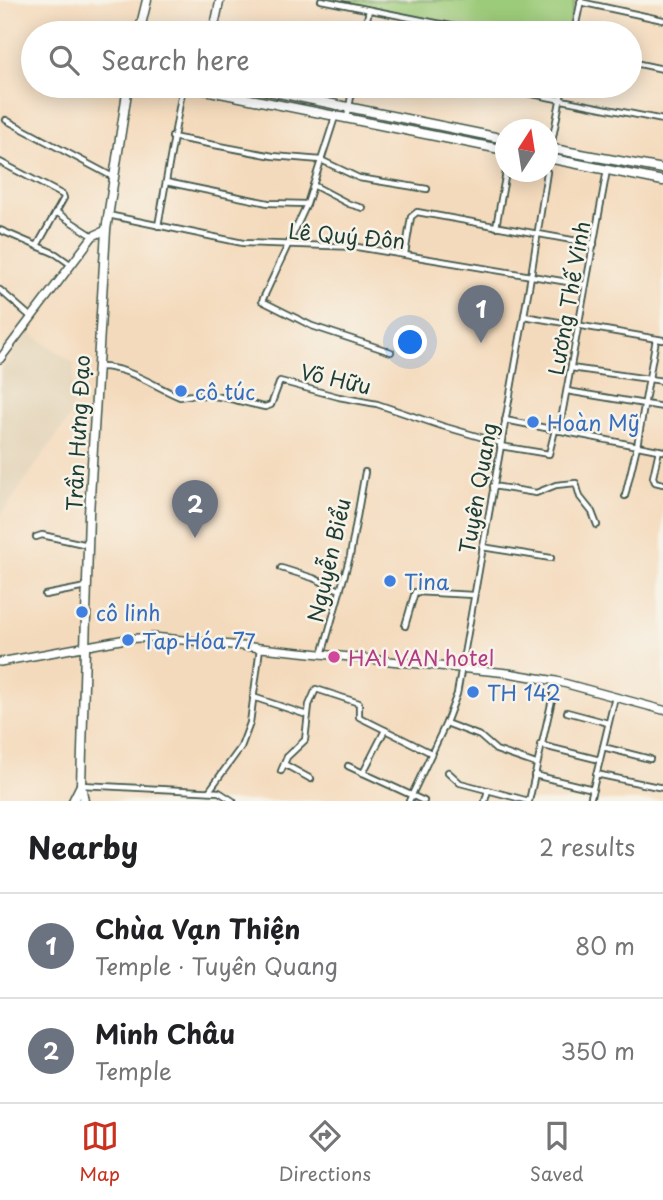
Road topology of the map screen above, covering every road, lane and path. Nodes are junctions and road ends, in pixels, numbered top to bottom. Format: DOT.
graph roads {
  1 [pos="146,0"];
  2 [pos="220,0"];
  3 [pos="321,0"];
  4 [pos="580,1"];
  5 [pos="369,10"];
  6 [pos="663,20"];
  7 [pos="142,21"];
  8 [pos="215,21"];
  9 [pos="367,21"];
  10 [pos="424,21"];
  11 [pos="576,21"];
  12 [pos="642,65"];
  13 [pos="663,69"];
  14 [pos="126,98"];
  15 [pos="181,98"];
  16 [pos="252,98"];
  17 [pos="290,98"];
  18 [pos="351,98"];
  19 [pos="551,98"];
  20 [pos="561,100"];
  21 [pos="348,113"];
  22 [pos="335,116"];
  23 [pos="556,119"];
  24 [pos="6,120"];
  25 [pos="663,120"];
  26 [pos="172,137"];
  27 [pos="495,137"];
  28 [pos="495,147"];
  29 [pos="558,150"];
  30 [pos="321,160"];
  31 [pos="0,162"];
  32 [pos="558,163"];
  33 [pos="663,169"];
  34 [pos="607,170"];
  35 [pos="113,177"];
  36 [pos="663,181"];
  37 [pos="166,182"];
  38 [pos="504,182"];
  39 [pos="545,182"];
  40 [pos="313,185"];
  41 [pos="427,189"];
  42 [pos="307,204"];
  43 [pos="363,208"];
  44 [pos="56,212"];
  45 [pos="107,215"];
  46 [pos="158,226"];
  47 [pos="496,226"];
  48 [pos="0,230"];
  49 [pos="106,230"];
  50 [pos="537,235"];
  51 [pos="93,236"];
  52 [pos="290,244"];
  53 [pos="593,244"];
  54 [pos="37,246"];
  55 [pos="405,254"];
  56 [pos="70,264"];
  57 [pos="531,276"];
  58 [pos="586,285"];
  59 [pos="0,290"];
  60 [pos="524,316"];
  61 [pos="31,317"];
  62 [pos="579,325"];
  63 [pos="656,339"];
  64 [pos="663,340"];
  65 [pos="391,352"];
  66 [pos="0,359"];
  67 [pos="98,367"];
  68 [pos="571,368"];
  69 [pos="649,379"];
  70 [pos="663,381"];
  71 [pos="567,391"];
  72 [pos="644,403"];
  73 [pos="663,407"];
  74 [pos="505,420"];
  75 [pos="557,430"];
  76 [pos="500,444"];
  77 [pos="637,446"];
  78 [pos="661,451"];
  79 [pos="365,472"];
  80 [pos="663,484"];
  81 [pos="493,486"];
  82 [pos="625,496"];
  83 [pos="597,525"];
  84 [pos="36,537"];
  85 [pos="88,545"];
  86 [pos="482,547"];
  87 [pos="551,558"];
  88 [pos="281,568"];
  89 [pos="87,586"];
  90 [pos="340,590"];
  91 [pos="45,595"];
  92 [pos="474,595"];
  93 [pos="405,626"];
  94 [pos="86,647"];
  95 [pos="260,648"];
  96 [pos="323,654"];
  97 [pos="0,662"];
  98 [pos="461,667"];
  99 [pos="556,681"];
  100 [pos="615,696"];
  101 [pos="253,697"];
  102 [pos="663,710"];
  103 [pos="567,712"];
  104 [pos="307,715"];
  105 [pos="446,723"];
  106 [pos="608,723"];
  107 [pos="385,730"];
  108 [pos="540,745"];
  109 [pos="603,747"];
  110 [pos="431,753"];
  111 [pos="650,759"];
  112 [pos="600,760"];
  113 [pos="284,764"];
  114 [pos="536,765"];
  115 [pos="348,766"];
  116 [pos="281,771"];
  117 [pos="448,772"];
  118 [pos="363,773"];
  119 [pos="596,774"];
  120 [pos="534,775"];
  121 [pos="311,779"];
  122 [pos="81,785"];
  123 [pos="663,788"];
  124 [pos="593,789"];
  125 [pos="488,790"];
  126 [pos="209,791"];
  127 [pos="410,798"];
  128 [pos="73,801"];
  129 [pos="84,801"];
  130 [pos="233,801"];
  131 [pos="424,801"];
  132 [pos="485,801"];
  133 [pos="529,801"];
  134 [pos="590,801"];
  1 -- 7 [label="main road"];
  2 -- 8 [label="main road"];
  3 -- 5 [label="street"];
  4 -- 6 [label="street"];
  4 -- 11 [label="street"];
  5 -- 9 [label="street"];
  5 -- 10 [label="street"];
  12 -- 13 [label="street"];
  14 -- 35 [label="main road, Trần Hưng Đạo"];
  15 -- 26 [label="street"];
  16 -- 22 [label="main road"];
  17 -- 21 [label="main road"];
  18 -- 21 [label="street"];
  19 -- 20 [label="street"];
  20 -- 23 [label="street"];
  20 -- 25 [label="street"];
  21 -- 22 [label="main road"];
  21 -- 27 [label="main road"];
  21 -- 28 [label="main road"];
  22 -- 30 [label="street"];
  24 -- 35 [label="street"];
  26 -- 30 [label="street"];
  26 -- 37 [label="street"];
  29 -- 33 [label="main road"];
  30 -- 40 [label="street"];
  30 -- 41 [label="street"];
  31 -- 44 [label="street"];
  32 -- 34 [label="main road"];
  34 -- 36 [label="main road"];
  34 -- 53 [label="street, Lương Thế Vinh"];
  35 -- 45 [label="main road, Trần Hưng Đạo"];
  37 -- 42 [label="street"];
  37 -- 46 [label="street"];
  38 -- 47 [label="street"];
  39 -- 50 [label="street, Tuyên Quang"];
  40 -- 42 [label="street"];
  40 -- 43 [label="street"];
  42 -- 52 [label="street"];
  44 -- 51 [label="street"];
  44 -- 54 [label="street"];
  45 -- 46 [label="street, Lê Quý Đôn"];
  45 -- 49 [label="main road, Trần Hưng Đạo"];
  46 -- 52 [label="street, Lê Quý Đôn"];
  47 -- 50 [label="street"];
  47 -- 55 [label="street"];
  48 -- 54 [label="street"];
  49 -- 51 [label="main road"];
  49 -- 67 [label="main road, Trần Hưng Đạo"];
  50 -- 53 [label="street"];
  50 -- 57 [label="street, Tuyên Quang"];
  51 -- 56 [label="main road"];
  52 -- 55 [label="street, Lê Quý Đôn"];
  52 -- 65 [label="street"];
  53 -- 58 [label="street, Lương Thế Vinh"];
  54 -- 56 [label="street"];
  55 -- 57 [label="street, Lê Quý Đôn"];
  56 -- 61 [label="main road"];
  57 -- 58 [label="street, Lê Quý Đôn"];
  57 -- 60 [label="street, Tuyên Quang"];
  58 -- 62 [label="street, Lương Thế Vinh"];
  59 -- 61 [label="street"];
  60 -- 62 [label="street"];
  60 -- 74 [label="street, Tuyên Quang"];
  61 -- 66 [label="main road"];
  62 -- 63 [label="street"];
  62 -- 68 [label="street, Lương Thế Vinh"];
  63 -- 64 [label="street"];
  63 -- 69 [label="street"];
  67 -- 76 [label="street, Võ Hữu"];
  67 -- 85 [label="main road, Trần Hưng Đạo"];
  68 -- 69 [label="street"];
  68 -- 71 [label="street, Lương Thế Vinh"];
  69 -- 70 [label="street"];
  69 -- 72 [label="street"];
  71 -- 72 [label="street"];
  71 -- 75 [label="street, Lương Thế Vinh"];
  72 -- 73 [label="street"];
  72 -- 77 [label="street"];
  74 -- 75 [label="street"];
  74 -- 76 [label="street, Tuyên Quang"];
  75 -- 76 [label="street"];
  75 -- 77 [label="street"];
  76 -- 81 [label="street, Tuyên Quang"];
  77 -- 78 [label="street"];
  77 -- 82 [label="street"];
  78 -- 80 [label="street"];
  79 -- 90 [label="street, Nguyễn Biểu"];
  81 -- 83 [label="street"];
  81 -- 86 [label="street, Tuyên Quang"];
  84 -- 85 [label="street"];
  85 -- 89 [label="main road, Trần Hưng Đạo"];
  86 -- 87 [label="street"];
  86 -- 92 [label="street, Tuyên Quang"];
  88 -- 90 [label="street"];
  89 -- 91 [label="street"];
  89 -- 94 [label="main road, Trần Hưng Đạo"];
  90 -- 96 [label="street, Nguyễn Biểu"];
  92 -- 93 [label="street"];
  92 -- 98 [label="street, Tuyên Quang"];
  94 -- 95 [label="main road"];
  94 -- 97 [label="main road"];
  94 -- 122 [label="main road, Trần Hưng Đạo"];
  95 -- 96 [label="main road"];
  95 -- 101 [label="street"];
  96 -- 98 [label="main road"];
  98 -- 99 [label="main road"];
  98 -- 105 [label="street, Tuyên Quang"];
  99 -- 100 [label="main road"];
  99 -- 108 [label="street"];
  100 -- 102 [label="main road"];
  100 -- 106 [label="street"];
  101 -- 104 [label="street"];
  101 -- 126 [label="street"];
  103 -- 106 [label="street"];
  104 -- 107 [label="street"];
  104 -- 113 [label="street"];
  105 -- 110 [label="street, Tuyên Quang"];
  105 -- 114 [label="street"];
  106 -- 109 [label="street"];
  107 -- 110 [label="street"];
  107 -- 118 [label="street"];
  108 -- 112 [label="street"];
  108 -- 114 [label="street"];
  109 -- 111 [label="street"];
  109 -- 112 [label="street"];
  110 -- 127 [label="street, Tuyên Quang"];
  112 -- 119 [label="street"];
  113 -- 116 [label="street"];
  113 -- 121 [label="street"];
  114 -- 120 [label="street"];
  115 -- 118 [label="street"];
  117 -- 125 [label="street"];
  118 -- 127 [label="street"];
  119 -- 123 [label="street"];
  119 -- 124 [label="street"];
  120 -- 124 [label="street"];
  120 -- 133 [label="street"];
  122 -- 126 [label="street"];
  122 -- 128 [label="main road, Trần Hưng Đạo"];
  122 -- 129 [label="main road, Trần Hưng Đạo"];
  124 -- 134 [label="street"];
  125 -- 132 [label="street"];
  125 -- 133 [label="street"];
  126 -- 130 [label="street"];
  127 -- 131 [label="street"];
}
